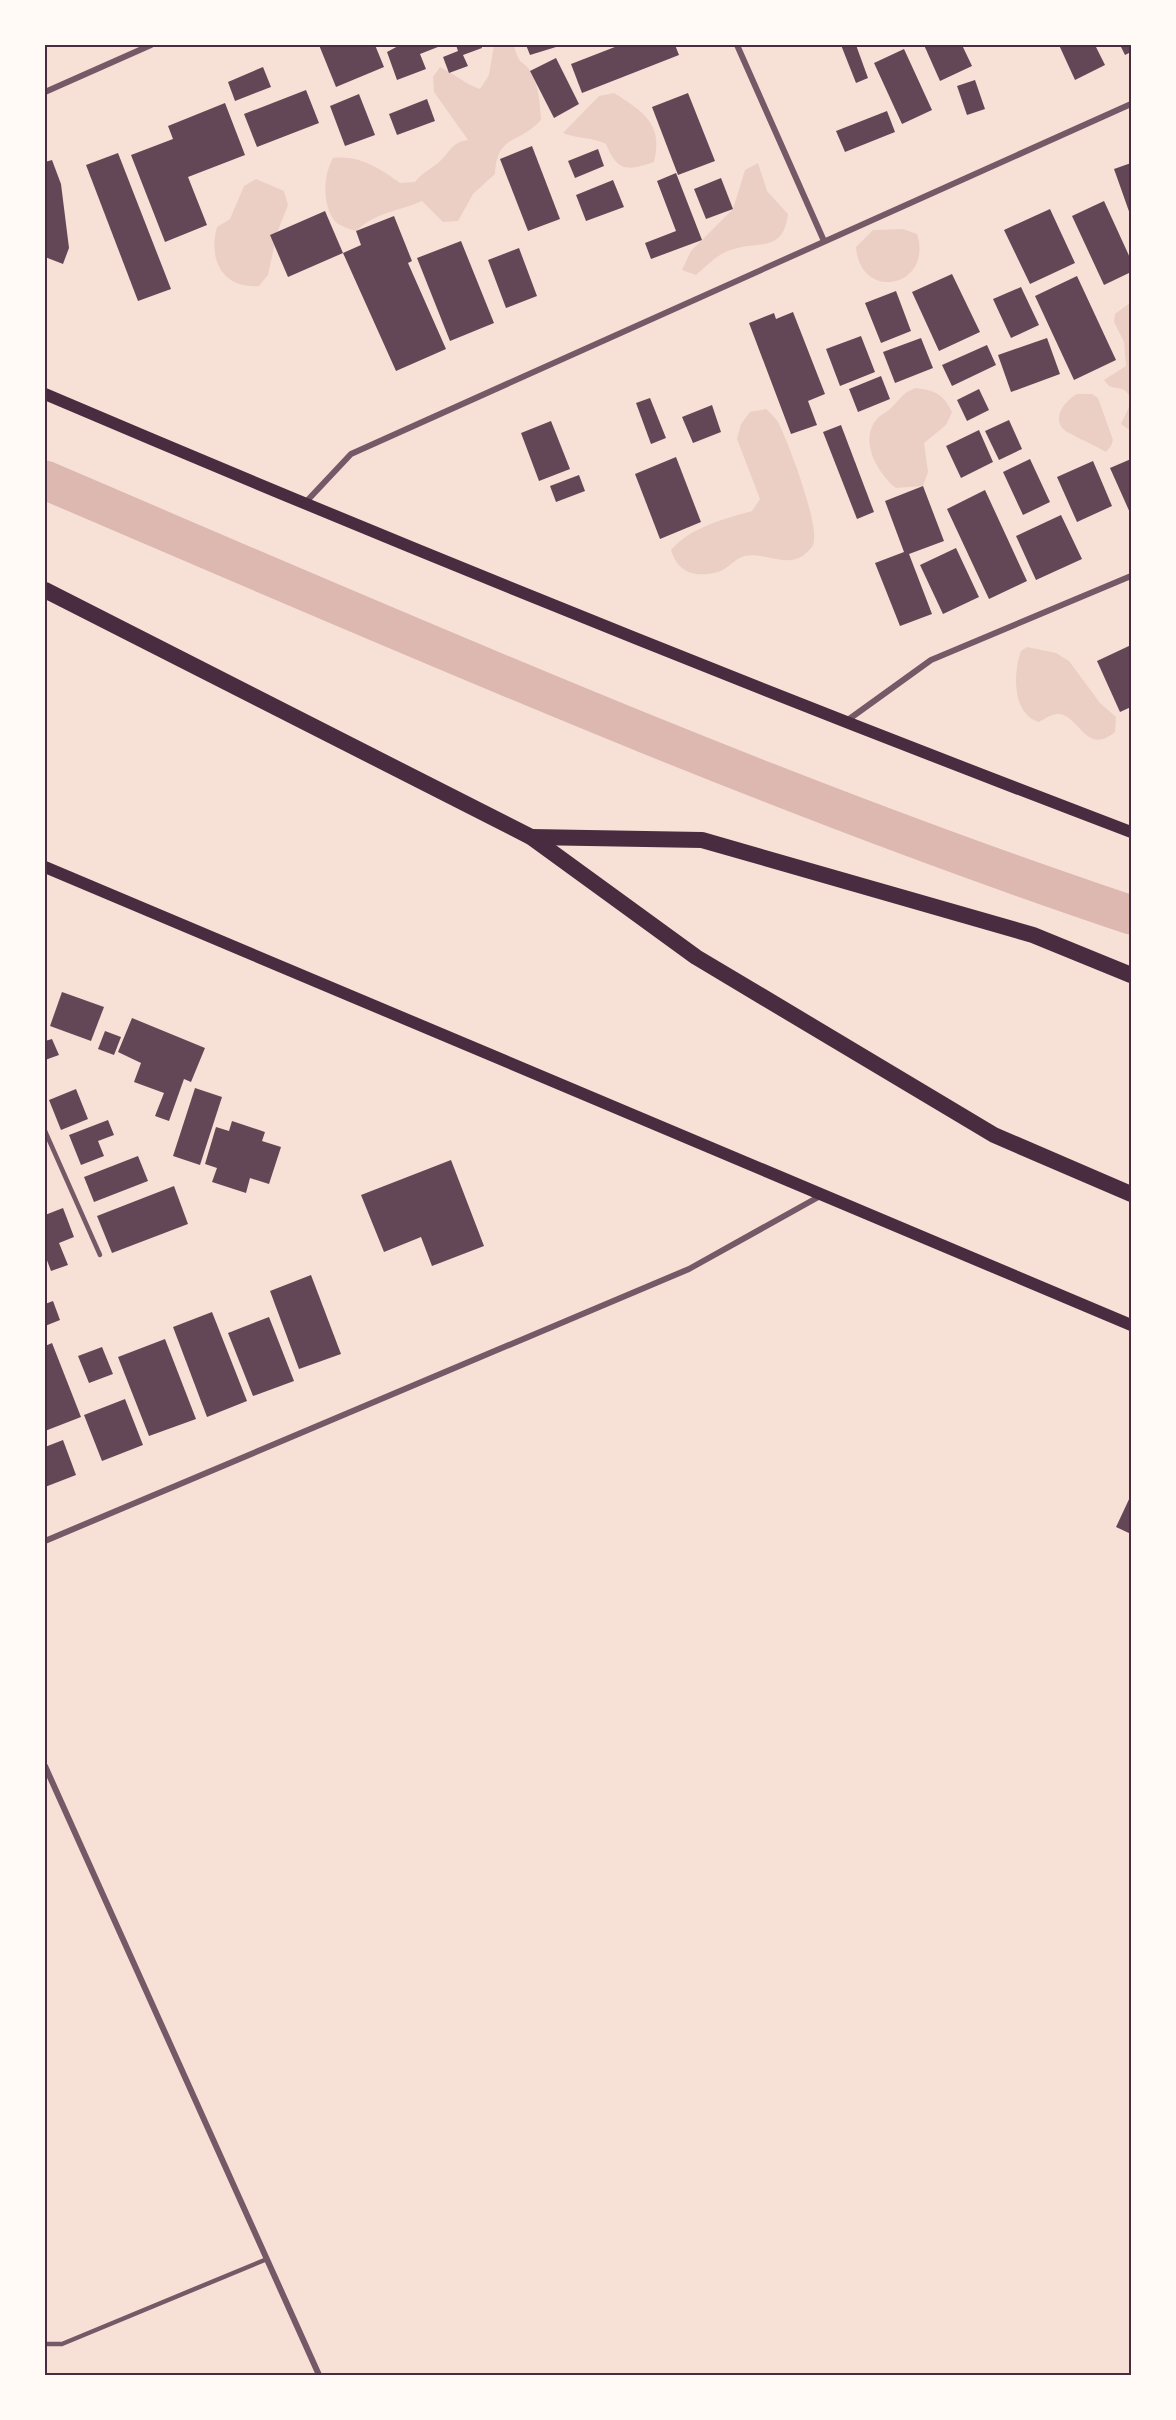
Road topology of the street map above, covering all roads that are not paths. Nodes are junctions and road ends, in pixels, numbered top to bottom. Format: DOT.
graph roads {
  1 [pos="151,45"];
  2 [pos="737,45"];
  3 [pos="45,92"];
  4 [pos="1131,104"];
  5 [pos="824,241"];
  6 [pos="45,394"];
  7 [pos="304,504"];
  8 [pos="1131,576"];
  9 [pos="45,590"];
  10 [pos="843,723"];
  11 [pos="1131,832"];
  12 [pos="531,837"];
  13 [pos="45,867"];
  14 [pos="1131,975"];
  15 [pos="45,1131"];
  16 [pos="824,1194"];
  17 [pos="1131,1194"];
  18 [pos="100,1255"];
  19 [pos="1131,1325"];
  20 [pos="45,1540"];
  21 [pos="45,1766"];
  22 [pos="267,2259"];
  23 [pos="45,2344"];
  24 [pos="319,2375"];
  1 -- 3 [label="street"];
  2 -- 5 [label="street"];
  4 -- 5 [label="street"];
  5 -- 7 [label="street"];
  6 -- 7 [label="main road"];
  7 -- 10 [label="main road"];
  8 -- 10 [label="street"];
  9 -- 12 [label="highway"];
  10 -- 11 [label="main road"];
  12 -- 14 [label="highway"];
  12 -- 17 [label="highway"];
  13 -- 16 [label="main road"];
  15 -- 18 [label="lane"];
  16 -- 19 [label="main road"];
  16 -- 20 [label="street"];
  21 -- 22 [label="street"];
  22 -- 23 [label="lane"];
  22 -- 24 [label="street"];
}
